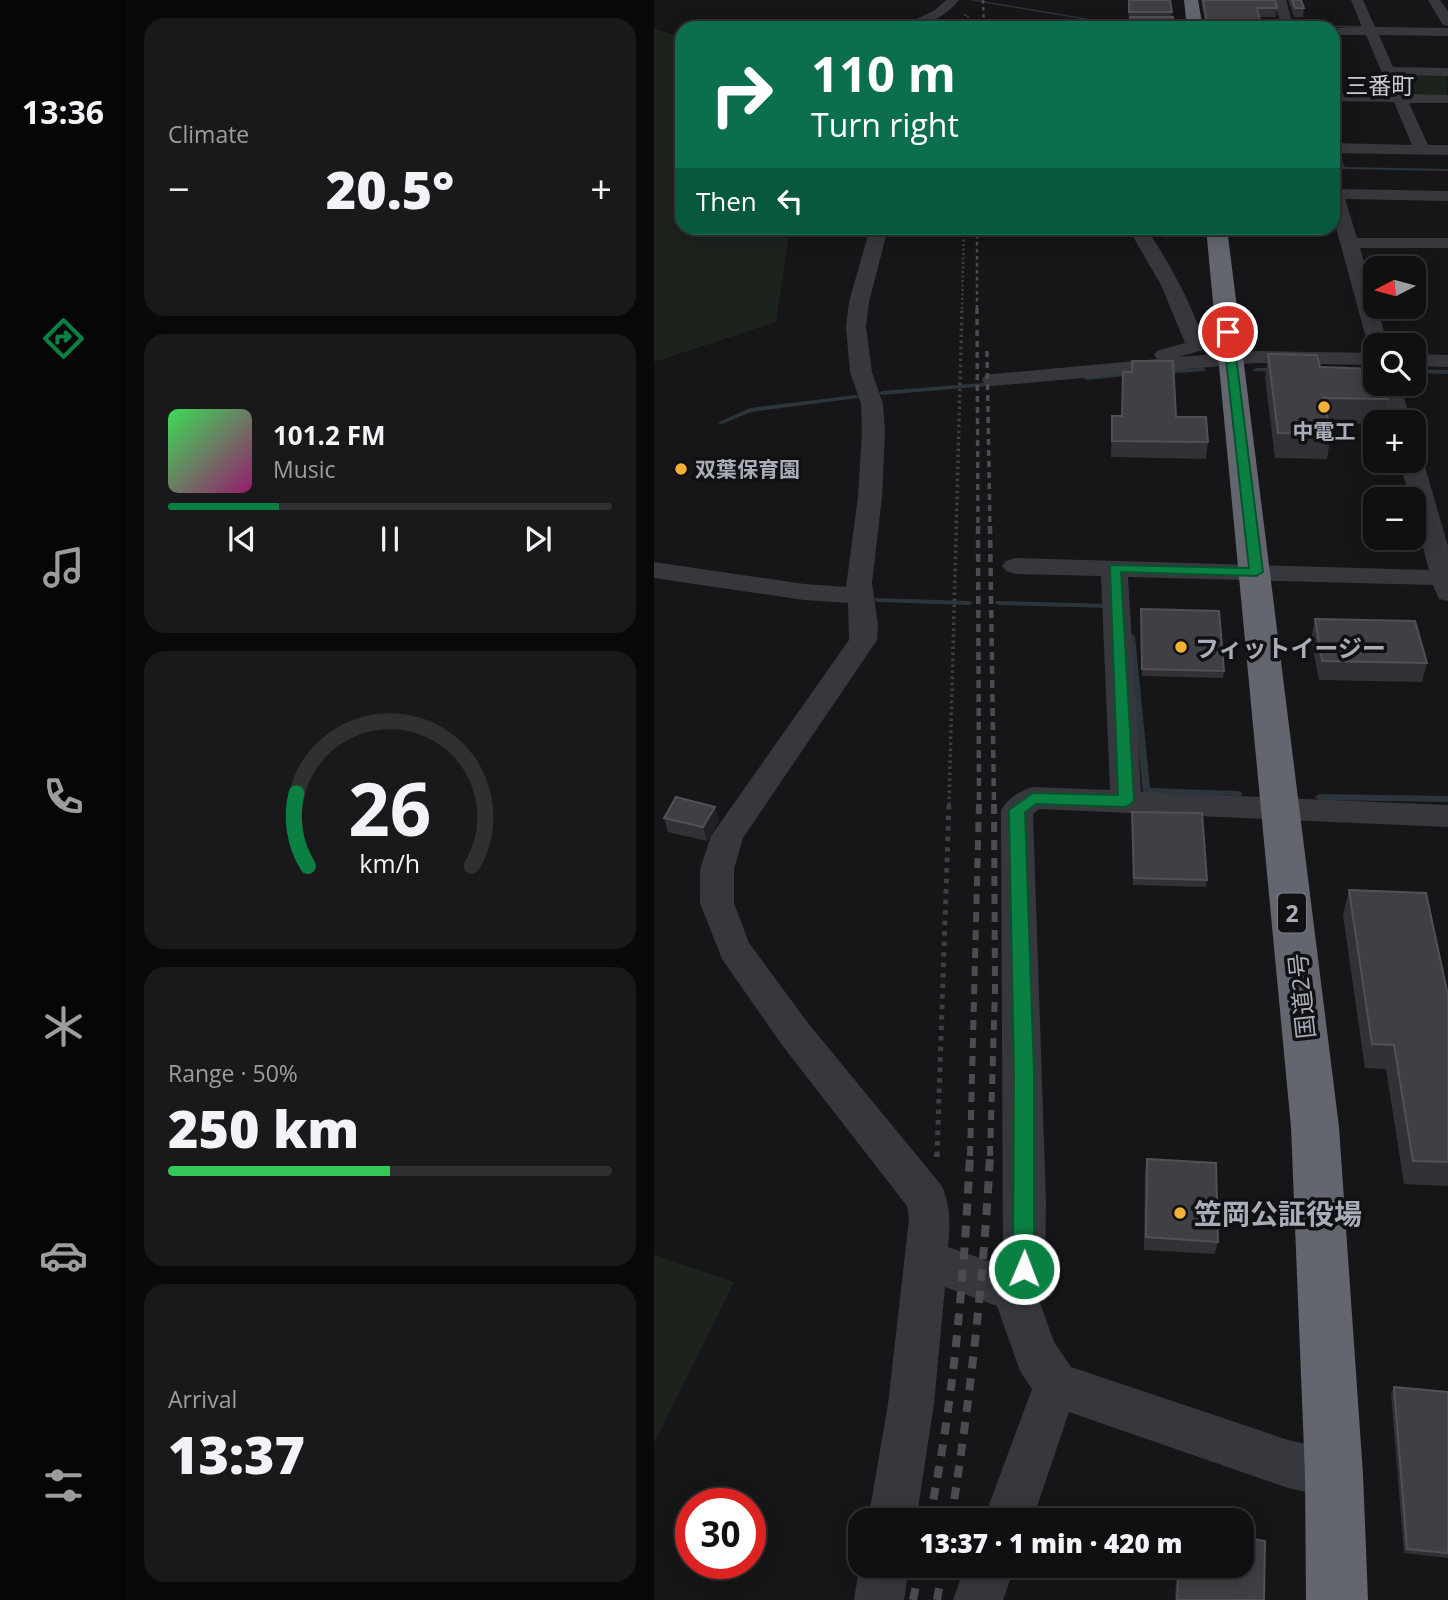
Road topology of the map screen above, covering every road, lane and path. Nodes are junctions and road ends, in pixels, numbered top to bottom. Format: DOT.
graph roads {
  1 [pos="953,0"];
  2 [pos="1191,0"];
  3 [pos="1280,0"];
  4 [pos="1357,0"];
  5 [pos="1434,0"];
  6 [pos="921,21"];
  7 [pos="1190,21"];
  8 [pos="1286,21"];
  9 [pos="1447,22"];
  10 [pos="1370,29"];
  11 [pos="1340,31"];
  12 [pos="1447,32"];
  13 [pos="1388,71"];
  14 [pos="1447,72"];
  15 [pos="1340,97"];
  16 [pos="1400,98"];
  17 [pos="1447,99"];
  18 [pos="1340,148"];
  19 [pos="1422,149"];
  20 [pos="1447,149"];
  21 [pos="1340,191"];
  22 [pos="1447,196"];
  23 [pos="1340,212"];
  24 [pos="877,235"];
  25 [pos="964,235"];
  26 [pos="1142,235"];
  27 [pos="1217,235"];
  28 [pos="1349,243"];
  29 [pos="1447,243"];
  30 [pos="1375,333"];
  31 [pos="1231,358"];
  32 [pos="1363,359"];
  33 [pos="1426,360"];
  34 [pos="1447,361"];
  35 [pos="1137,366"];
  36 [pos="993,380"];
  37 [pos="1422,476"];
  38 [pos="1015,566"];
  39 [pos="1114,568"];
  40 [pos="654,570"];
  41 [pos="1256,572"];
  42 [pos="1446,583"];
  43 [pos="859,596"];
  44 [pos="1126,801"];
  45 [pos="1281,809"];
  46 [pos="1447,816"];
  47 [pos="927,1199"];
  48 [pos="926,1259"];
  49 [pos="1014,1291"];
  50 [pos="1056,1385"];
  51 [pos="1334,1474"];
  52 [pos="894,1508"];
  53 [pos="1011,1508"];
  54 [pos="882,1578"];
  55 [pos="986,1578"];
  56 [pos="879,1600"];
  57 [pos="978,1600"];
  58 [pos="1337,1600"];
  1 -- 6 [label="street"];
  2 -- 7 [label="highway"];
  3 -- 8 [label="street"];
  4 -- 10 [label="street"];
  5 -- 9 [label="street"];
  10 -- 11 [label="street"];
  10 -- 12 [label="street"];
  10 -- 13 [label="street"];
  13 -- 14 [label="street"];
  13 -- 16 [label="street"];
  15 -- 16 [label="street"];
  16 -- 17 [label="street"];
  16 -- 19 [label="street"];
  18 -- 19 [label="street"];
  19 -- 20 [label="street"];
  21 -- 22 [label="street"];
  23 -- 28 [label="street"];
  24 -- 43 [label="street"];
  25 -- 47 [label="path"];
  26 -- 35 [label="street"];
  27 -- 31 [label="highway, 国道2号 / 2"];
  28 -- 29 [label="street"];
  28 -- 30 [label="street"];
  31 -- 32 [label="street"];
  31 -- 35 [label="street"];
  31 -- 41 [label="highway, 国道2号 / 2"];
  33 -- 34 [label="street"];
  35 -- 36 [label="street"];
  37 -- 42 [label="street"];
  38 -- 39 [label="street"];
  39 -- 41 [label="street"];
  39 -- 44 [label="street"];
  40 -- 43 [label="street"];
  41 -- 42 [label="street"];
  41 -- 45 [label="highway, 国道2号 / 2"];
  43 -- 47 [label="street"];
  44 -- 45 [label="street"];
  44 -- 49 [label="street"];
  45 -- 46 [label="street"];
  45 -- 51 [label="highway, 国道2号 / 2"];
  47 -- 48 [label="street"];
  48 -- 49 [label="street"];
  48 -- 52 [label="street"];
  49 -- 50 [label="street"];
  50 -- 51 [label="street"];
  50 -- 53 [label="street"];
  51 -- 58 [label="highway, 国道2号 / 2"];
  54 -- 56 [label="street"];
  55 -- 57 [label="street"];
}
